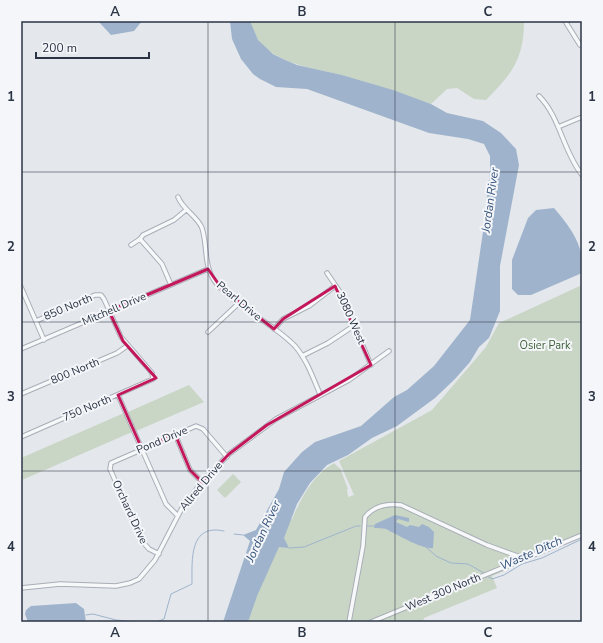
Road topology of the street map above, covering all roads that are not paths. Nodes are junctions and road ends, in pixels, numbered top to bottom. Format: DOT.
graph roads {
  1 [pos="565,21"];
  2 [pos="581,44"];
  3 [pos="539,96"];
  4 [pos="582,117"];
  5 [pos="558,127"];
  6 [pos="582,174"];
  7 [pos="178,197"];
  8 [pos="186,210"];
  9 [pos="140,239"];
  10 [pos="131,245"];
  11 [pos="208,270"];
  12 [pos="327,273"];
  13 [pos="171,285"];
  14 [pos="336,286"];
  15 [pos="21,287"];
  16 [pos="239,303"];
  17 [pos="110,311"];
  18 [pos="36,321"];
  19 [pos="354,325"];
  20 [pos="274,329"];
  21 [pos="208,332"];
  22 [pos="44,340"];
  23 [pos="127,346"];
  24 [pos="21,349"];
  25 [pos="389,351"];
  26 [pos="302,356"];
  27 [pos="371,365"];
  28 [pos="21,394"];
  29 [pos="320,394"];
  30 [pos="118,395"];
  31 [pos="175,434"];
  32 [pos="21,437"];
  33 [pos="142,449"];
  34 [pos="227,456"];
  35 [pos="110,464"];
  36 [pos="202,482"];
  37 [pos="177,515"];
  38 [pos="582,534"];
  39 [pos="159,554"];
  40 [pos="523,558"];
  41 [pos="21,588"];
  42 [pos="349,622"];
  43 [pos="371,622"];
  1 -- 2 [label="street"];
  3 -- 5 [label="street"];
  4 -- 5 [label="street"];
  5 -- 6 [label="street"];
  7 -- 8 [label="street, Pearl Drive"];
  8 -- 9 [label="street"];
  8 -- 11 [label="street, Pearl Drive"];
  9 -- 10 [label="street"];
  9 -- 13 [label="street"];
  11 -- 13 [label="street, Mitchell Drive"];
  11 -- 16 [label="street, Pearl Drive"];
  12 -- 14 [label="street, 3080 West"];
  13 -- 17 [label="street, Mitchell Drive"];
  14 -- 19 [label="street, 3080 West"];
  14 -- 20 [label="street"];
  15 -- 18 [label="street"];
  16 -- 20 [label="street, Pearl Drive"];
  16 -- 21 [label="street"];
  17 -- 18 [label="street, 850 North"];
  17 -- 22 [label="street, Mitchell Drive"];
  17 -- 23 [label="street"];
  18 -- 22 [label="street"];
  19 -- 26 [label="street"];
  19 -- 27 [label="street, 3080 West"];
  20 -- 26 [label="street, Pearl Drive"];
  22 -- 24 [label="street, Mitchell Drive"];
  23 -- 28 [label="street, 800 North"];
  23 -- 30 [label="street, 750 North"];
  25 -- 27 [label="street, Allred Drive"];
  26 -- 29 [label="street, Pearl Drive"];
  27 -- 29 [label="street, Allred Drive"];
  29 -- 34 [label="street, Allred Drive"];
  30 -- 32 [label="street, 750 North"];
  30 -- 33 [label="street"];
  31 -- 33 [label="street, Pond Drive"];
  31 -- 34 [label="street, Pond Drive"];
  31 -- 36 [label="street"];
  33 -- 35 [label="street, Pond Drive"];
  33 -- 37 [label="street"];
  34 -- 36 [label="street, Allred Drive"];
  35 -- 39 [label="street, Orchard Drive"];
  36 -- 37 [label="street, Allred Drive"];
  37 -- 39 [label="street, Allred Drive"];
  38 -- 40 [label="street, West 300 North"];
  39 -- 41 [label="street, Allred Drive"];
  40 -- 42 [label="street"];
  40 -- 43 [label="street, West 300 North"];
}
